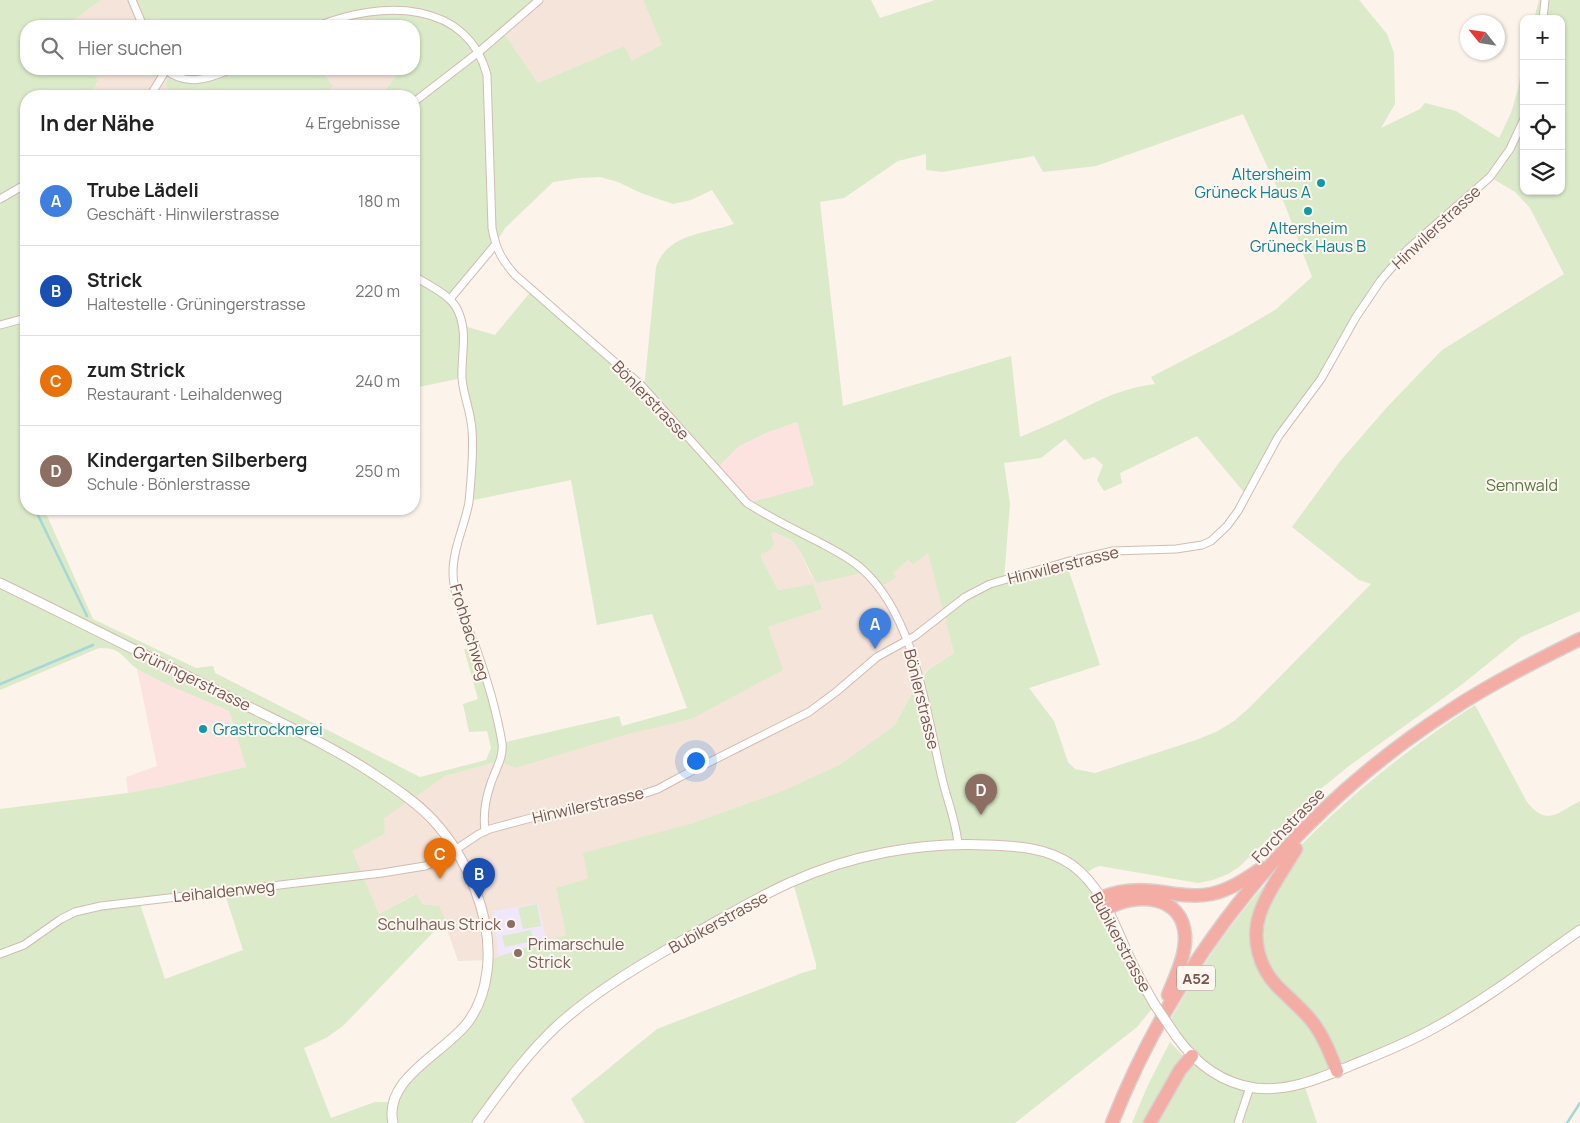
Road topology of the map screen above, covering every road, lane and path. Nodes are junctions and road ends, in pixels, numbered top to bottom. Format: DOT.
graph roads {
  1 [pos="132,0"];
  2 [pos="540,0"];
  3 [pos="1545,0"];
  4 [pos="1543,15"];
  5 [pos="140,20"];
  6 [pos="334,20"];
  7 [pos="480,51"];
  8 [pos="162,75"];
  9 [pos="174,75"];
  10 [pos="215,75"];
  11 [pos="153,90"];
  12 [pos="420,97"];
  13 [pos="1520,128"];
  14 [pos="20,187"];
  15 [pos="0,199"];
  16 [pos="495,246"];
  17 [pos="420,280"];
  18 [pos="450,299"];
  19 [pos="20,320"];
  20 [pos="0,325"];
  21 [pos="0,583"];
  22 [pos="1580,639"];
  23 [pos="907,640"];
  24 [pos="1580,648"];
  25 [pos="485,831"];
  26 [pos="958,844"];
  27 [pos="1296,849"];
  28 [pos="456,852"];
  29 [pos="1277,858"];
  30 [pos="1100,898"];
  31 [pos="1107,909"];
  32 [pos="1580,930"];
  33 [pos="0,954"];
  34 [pos="1155,1030"];
  35 [pos="1192,1056"];
  36 [pos="1337,1071"];
  37 [pos="1250,1087"];
  38 [pos="393,1123"];
  39 [pos="477,1123"];
  40 [pos="1112,1123"];
  41 [pos="1121,1123"];
  42 [pos="1150,1123"];
  43 [pos="1238,1123"];
  1 -- 5 [label="street"];
  2 -- 7 [label="street"];
  3 -- 4 [label="street"];
  6 -- 7 [label="street, Bönlerstrasse"];
  7 -- 12 [label="street"];
  7 -- 16 [label="street, Bönlerstrasse"];
  8 -- 11 [label="street"];
  9 -- 10 [label="street"];
  13 -- 23 [label="street, Hinwilerstrasse"];
  14 -- 15 [label="street"];
  16 -- 18 [label="street"];
  16 -- 23 [label="street, Bönlerstrasse"];
  17 -- 18 [label="street, Frohbachweg"];
  18 -- 25 [label="street, Frohbachweg"];
  19 -- 20 [label="street"];
  21 -- 28 [label="main road, Grüningerstrasse"];
  22 -- 29 [label="highway, Forchstrasse / A52"];
  23 -- 25 [label="street, Hinwilerstrasse"];
  23 -- 26 [label="street, Bönlerstrasse"];
  24 -- 27 [label="highway, Forchstrasse / A52"];
  25 -- 28 [label="street, Hinwilerstrasse"];
  26 -- 30 [label="main road, Bubikerstrasse"];
  26 -- 39 [label="main road, Bubikerstrasse"];
  27 -- 36 [label="highway"];
  27 -- 41 [label="highway, Forchstrasse / A52"];
  28 -- 33 [label="street, Leihaldenweg"];
  28 -- 38 [label="main road, Grüningerstrasse"];
  29 -- 30 [label="highway"];
  29 -- 34 [label="highway, Forchstrasse / A52"];
  30 -- 31 [label="main road, Bubikerstrasse"];
  31 -- 34 [label="highway"];
  31 -- 35 [label="main road, Bubikerstrasse, bridge"];
  32 -- 36 [label="main road, Bubikerstrasse"];
  34 -- 40 [label="highway, Forchstrasse / A52"];
  35 -- 37 [label="main road, Bubikerstrasse"];
  35 -- 42 [label="highway"];
  36 -- 37 [label="main road, Bubikerstrasse"];
  37 -- 43 [label="street"];
}
